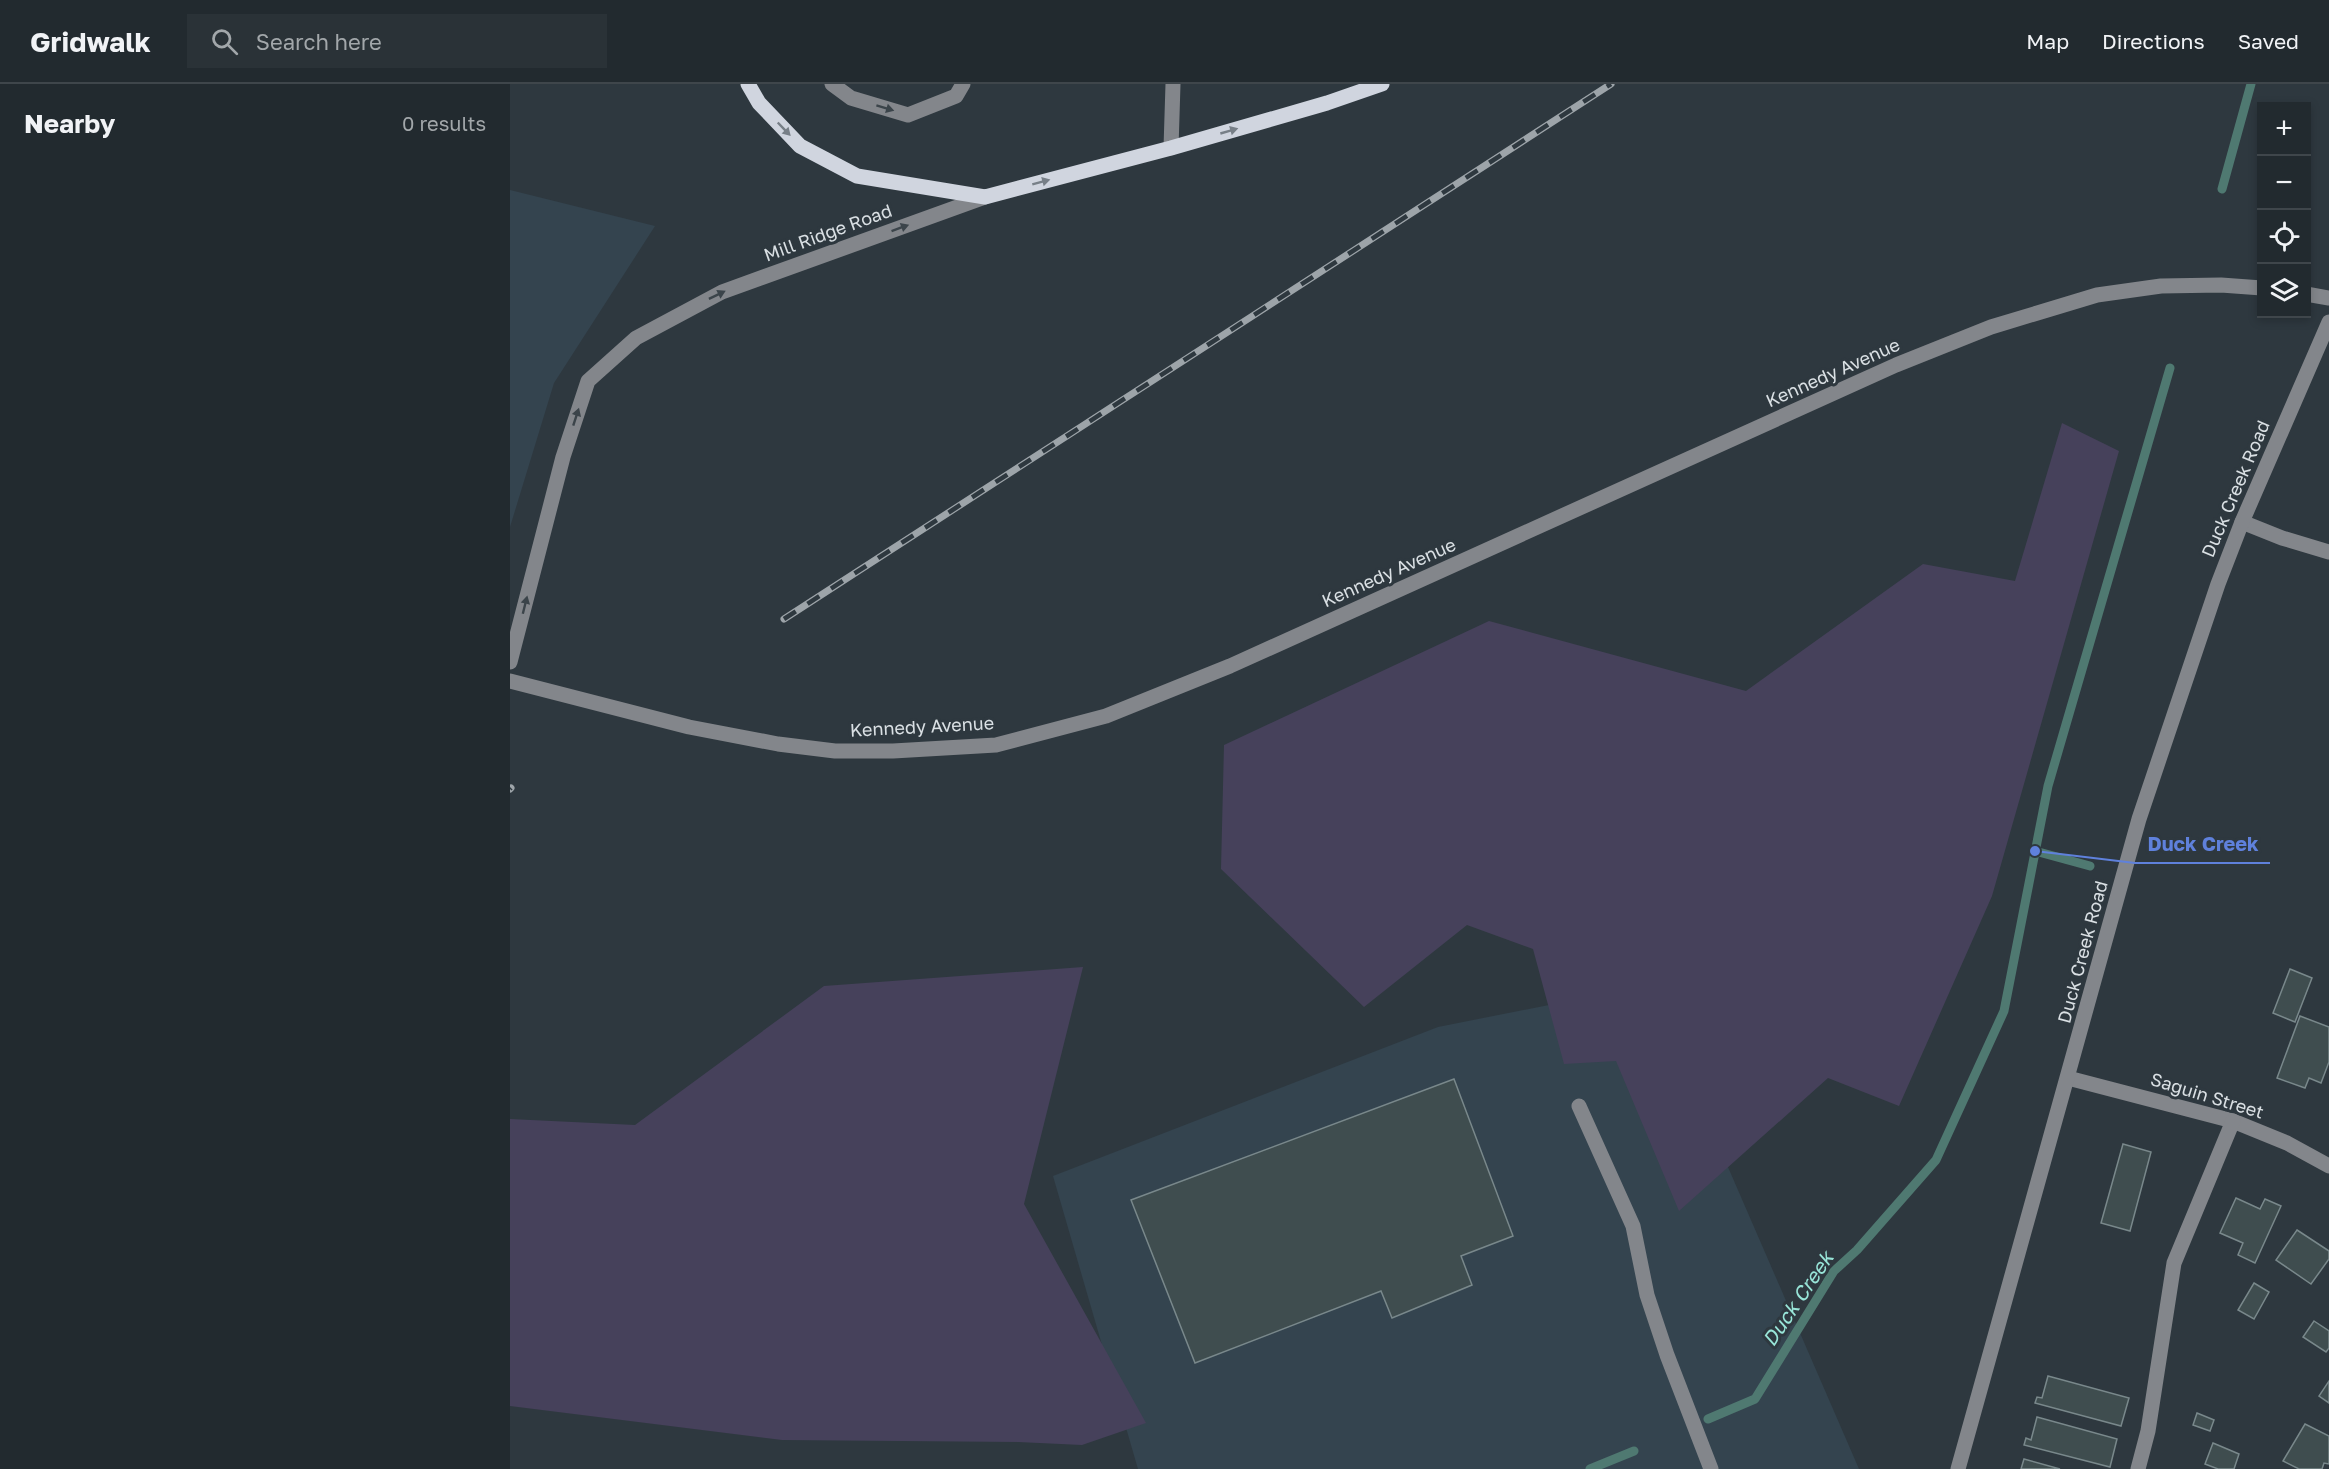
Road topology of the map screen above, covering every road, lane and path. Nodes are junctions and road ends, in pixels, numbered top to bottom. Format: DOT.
graph roads {
  1 [pos="748,84"];
  2 [pos="832,84"];
  3 [pos="963,84"];
  4 [pos="1173,84"];
  5 [pos="1382,84"];
  6 [pos="1171,148"];
  7 [pos="985,198"];
  8 [pos="2257,288"];
  9 [pos="2311,295"];
  10 [pos="2329,298"];
  11 [pos="2329,322"];
  12 [pos="2242,522"];
  13 [pos="2329,552"];
  14 [pos="510,662"];
  15 [pos="510,681"];
  16 [pos="2068,1078"];
  17 [pos="1579,1106"];
  18 [pos="2233,1121"];
  19 [pos="2329,1166"];
  20 [pos="1711,1469"];
  21 [pos="1958,1469"];
  22 [pos="2138,1469"];
  1 -- 7 [label="main road, one-way"];
  2 -- 3 [label="street, one-way"];
  4 -- 6 [label="street"];
  6 -- 5 [label="main road, Mill Ridge Road, one-way"];
  7 -- 6 [label="main road, Mill Ridge Road, one-way"];
  14 -- 7 [label="street, Mill Ridge Road, one-way"];
  8 -- 15 [label="street, Kennedy Avenue"];
  9 -- 10 [label="street"];
  11 -- 12 [label="street, Duck Creek Road"];
  12 -- 13 [label="street"];
  12 -- 16 [label="street, Duck Creek Road"];
  16 -- 18 [label="street, Saguin Street"];
  16 -- 21 [label="street, Duck Creek Road"];
  17 -- 20 [label="street"];
  18 -- 19 [label="street, Saguin Street"];
  18 -- 22 [label="street"];
}
